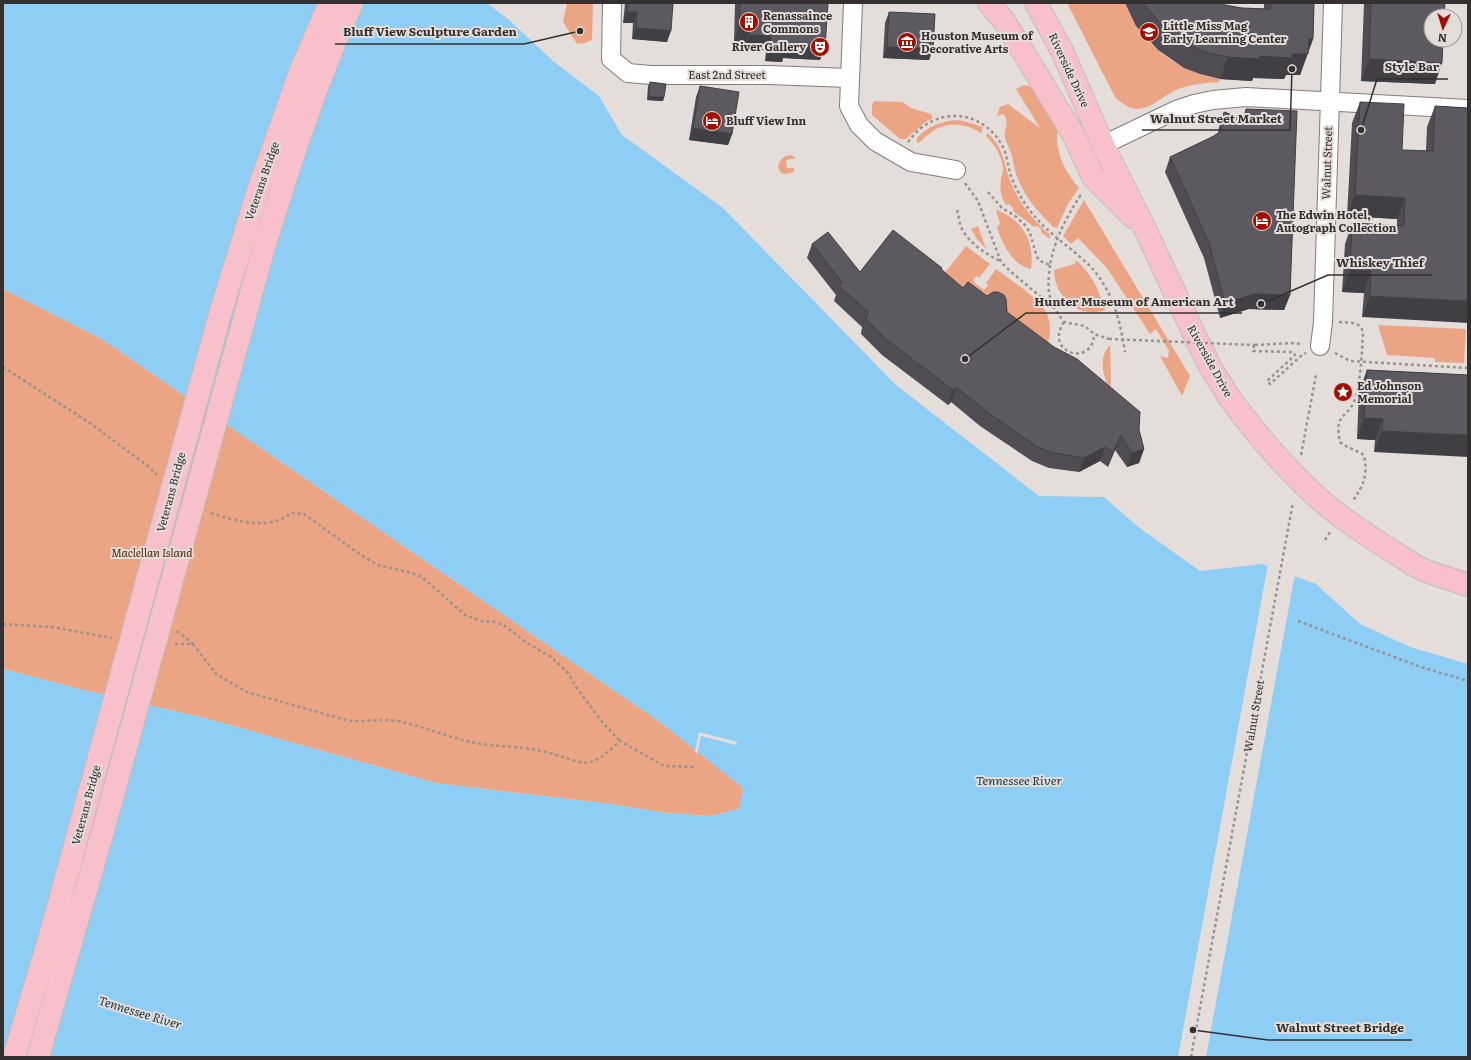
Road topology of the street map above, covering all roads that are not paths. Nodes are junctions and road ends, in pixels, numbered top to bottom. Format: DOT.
graph roads {
  1 [pos="330,3"];
  2 [pos="352,3"];
  3 [pos="612,3"];
  4 [pos="853,3"];
  5 [pos="989,3"];
  6 [pos="1036,3"];
  7 [pos="1333,3"];
  8 [pos="849,78"];
  9 [pos="1329,102"];
  10 [pos="1468,109"];
  11 [pos="1104,146"];
  12 [pos="956,170"];
  13 [pos="1145,229"];
  14 [pos="1320,346"];
  15 [pos="1468,586"];
  16 [pos="14,1057"];
  17 [pos="38,1057"];
  1 -- 16 [label="main road, Veterans Bridge, bridge"];
  2 -- 17 [label="main road, Veterans Bridge, bridge"];
  3 -- 8 [label="street, East 2nd Street"];
  4 -- 8 [label="street"];
  5 -- 13 [label="main road"];
  6 -- 11 [label="main road, Riverside Drive"];
  7 -- 9 [label="street, Walnut Street"];
  8 -- 12 [label="street"];
  9 -- 10 [label="street"];
  9 -- 11 [label="street"];
  9 -- 14 [label="street, Walnut Street"];
  11 -- 13 [label="main road, Riverside Drive"];
  13 -- 15 [label="main road, Riverside Drive, bridge"];
}
